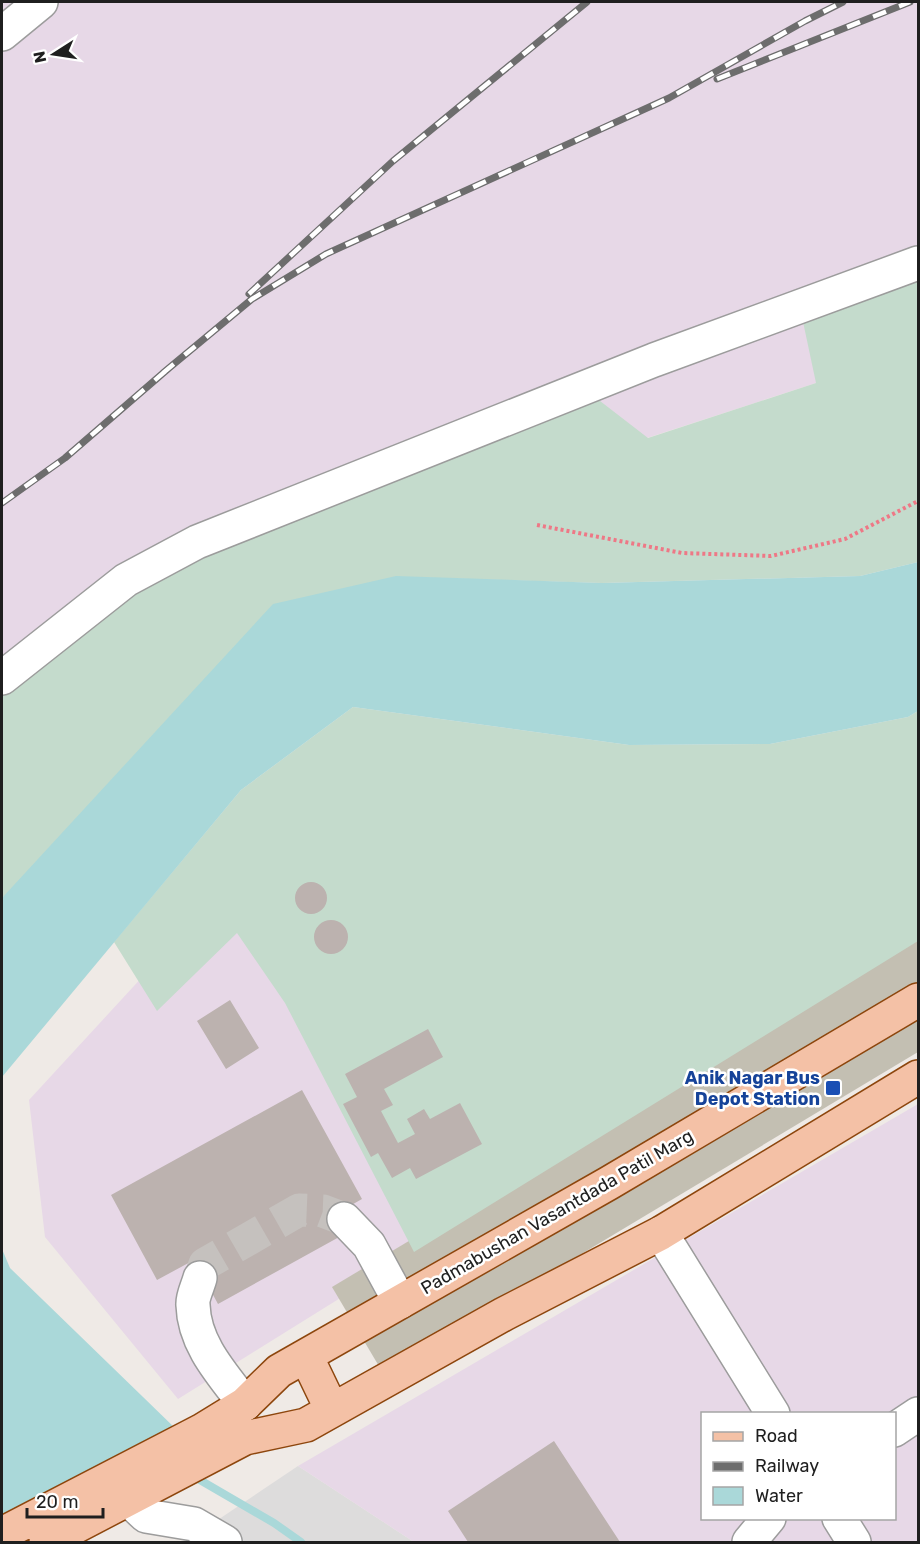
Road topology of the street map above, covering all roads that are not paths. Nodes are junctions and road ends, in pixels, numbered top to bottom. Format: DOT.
graph roads {
  1 [pos="41,2"];
  2 [pos="2,34"];
  3 [pos="918,263"];
  4 [pos="2,678"];
  5 [pos="918,1000"];
  6 [pos="918,1077"];
  7 [pos="344,1220"];
  8 [pos="661,1233"];
  9 [pos="200,1278"];
  10 [pos="400,1302"];
  11 [pos="306,1356"];
  12 [pos="245,1404"];
  13 [pos="332,1410"];
  14 [pos="772,1412"];
  15 [pos="918,1414"];
  16 [pos="896,1429"];
  17 [pos="207,1443"];
  18 [pos="141,1482"];
  19 [pos="767,1520"];
  20 [pos="840,1520"];
  21 [pos="58,1526"];
  22 [pos="3,1533"];
  23 [pos="225,1542"];
  24 [pos="749,1542"];
  25 [pos="854,1542"];
  1 -- 2 [label="street"];
  3 -- 4 [label="street"];
  5 -- 10 [label="main road, Padmabushan Vasantdada Patil Marg"];
  6 -- 8 [label="main road"];
  7 -- 10 [label="street"];
  8 -- 13 [label="main road"];
  8 -- 14 [label="street"];
  9 -- 12 [label="street"];
  10 -- 11 [label="main road, Padmabushan Vasantdada Patil Marg"];
  11 -- 12 [label="main road, Padmabushan Vasantdada Patil Marg"];
  11 -- 13 [label="main road"];
  12 -- 17 [label="main road, Padmabushan Vasantdada Patil Marg"];
  13 -- 17 [label="main road"];
  15 -- 16 [label="street"];
  17 -- 18 [label="main road"];
  18 -- 21 [label="main road"];
  18 -- 23 [label="street"];
  19 -- 24 [label="street"];
  20 -- 25 [label="street"];
  21 -- 22 [label="main road"];
}
